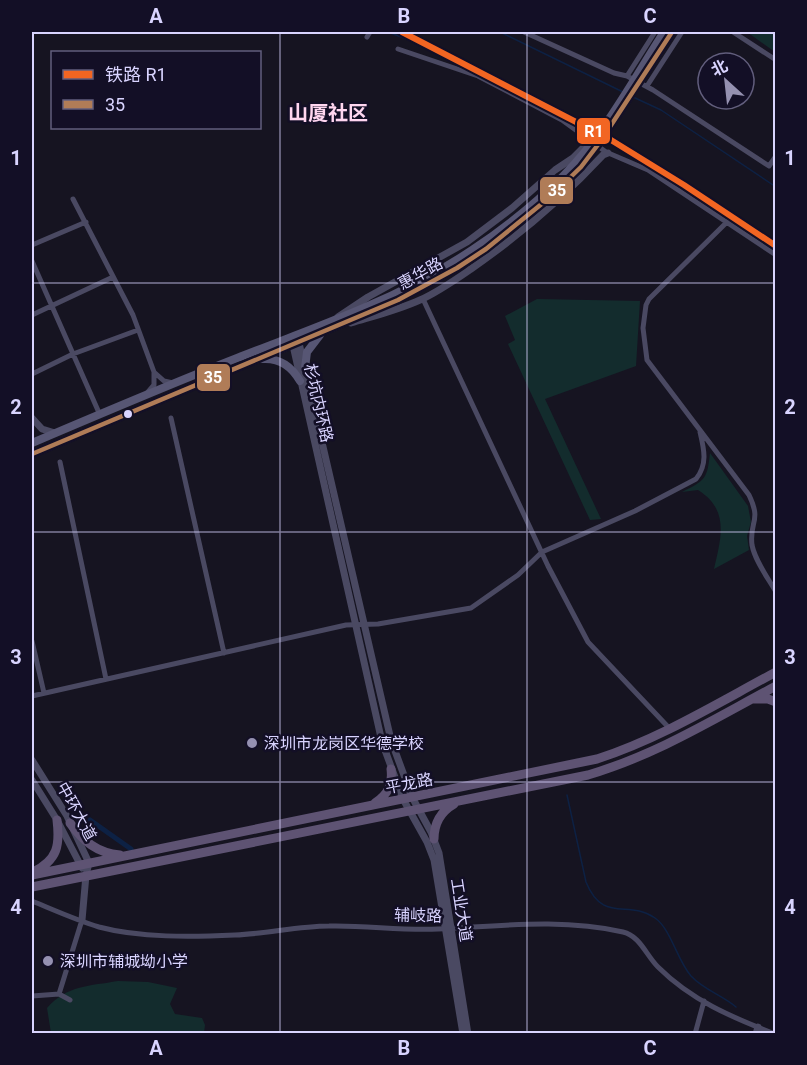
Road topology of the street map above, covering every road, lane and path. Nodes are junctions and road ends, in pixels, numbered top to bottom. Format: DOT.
graph roads {
  1 [pos="524,32"];
  2 [pos="655,32"];
  3 [pos="664,32"];
  4 [pos="672,32"];
  5 [pos="681,32"];
  6 [pos="733,32"];
  7 [pos="398,49"];
  8 [pos="776,60"];
  9 [pos="627,76"];
  10 [pos="647,86"];
  11 [pos="590,141"];
  12 [pos="608,153"];
  13 [pos="776,156"];
  14 [pos="73,199"];
  15 [pos="86,222"];
  16 [pos="727,222"];
  17 [pos="511,226"];
  18 [pos="32,245"];
  19 [pos="776,255"];
  20 [pos="32,261"];
  21 [pos="113,277"];
  22 [pos="423,299"];
  23 [pos="51,306"];
  24 [pos="32,315"];
  25 [pos="335,323"];
  26 [pos="138,330"];
  27 [pos="324,332"];
  28 [pos="293,336"];
  29 [pos="295,344"];
  30 [pos="73,354"];
  31 [pos="259,359"];
  32 [pos="305,368"];
  33 [pos="154,372"];
  34 [pos="32,374"];
  35 [pos="300,381"];
  36 [pos="174,383"];
  37 [pos="146,395"];
  38 [pos="100,415"];
  39 [pos="32,418"];
  40 [pos="171,418"];
  41 [pos="700,432"];
  42 [pos="55,433"];
  43 [pos="32,443"];
  44 [pos="32,454"];
  45 [pos="60,462"];
  46 [pos="542,552"];
  47 [pos="776,592"];
  48 [pos="364,624"];
  49 [pos="355,625"];
  50 [pos="32,641"];
  51 [pos="224,653"];
  52 [pos="776,672"];
  53 [pos="106,679"];
  54 [pos="776,686"];
  55 [pos="44,693"];
  56 [pos="32,696"];
  57 [pos="750,700"];
  58 [pos="776,702"];
  59 [pos="671,730"];
  60 [pos="32,760"];
  61 [pos="391,770"];
  62 [pos="32,780"];
  63 [pos="407,798"];
  64 [pos="462,801"];
  65 [pos="369,806"];
  66 [pos="414,811"];
  67 [pos="57,820"];
  68 [pos="70,823"];
  69 [pos="434,839"];
  70 [pos="132,855"];
  71 [pos="85,864"];
  72 [pos="32,874"];
  73 [pos="86,876"];
  74 [pos="32,887"];
  75 [pos="32,901"];
  76 [pos="82,920"];
  77 [pos="449,929"];
  78 [pos="59,994"];
  79 [pos="32,996"];
  80 [pos="70,1000"];
  81 [pos="704,1001"];
  82 [pos="757,1030"];
  83 [pos="463,1034"];
  84 [pos="468,1034"];
  85 [pos="695,1034"];
  86 [pos="775,1034"];
  1 -- 9 [label="street"];
  2 -- 9 [label="street"];
  3 -- 17 [label="main road, 惠华路"];
  4 -- 17 [label="main road, 惠华路"];
  5 -- 10 [label="street"];
  6 -- 8 [label="street"];
  7 -- 11 [label="street"];
  9 -- 10 [label="street"];
  10 -- 13 [label="street"];
  11 -- 12 [label="street"];
  11 -- 25 [label="street"];
  12 -- 16 [label="street"];
  12 -- 22 [label="street"];
  14 -- 15 [label="street"];
  15 -- 18 [label="street"];
  15 -- 21 [label="street"];
  16 -- 19 [label="street"];
  16 -- 41 [label="street"];
  17 -- 25 [label="main road, 惠华路"];
  20 -- 23 [label="street"];
  21 -- 23 [label="street"];
  21 -- 26 [label="street"];
  22 -- 25 [label="street"];
  22 -- 46 [label="street"];
  23 -- 24 [label="street"];
  23 -- 30 [label="street"];
  25 -- 27 [label="main road, 惠华路"];
  25 -- 28 [label="main road, 惠华路"];
  26 -- 30 [label="street"];
  26 -- 33 [label="street"];
  27 -- 29 [label="main road, 惠华路"];
  27 -- 32 [label="main road"];
  28 -- 29 [label="street, 杉坑内环路"];
  28 -- 36 [label="main road, 惠华路"];
  29 -- 31 [label="main road, 惠华路"];
  29 -- 32 [label="street, 杉坑内环路"];
  29 -- 35 [label="street, 杉坑内环路"];
  30 -- 34 [label="street"];
  30 -- 38 [label="street"];
  31 -- 35 [label="main road"];
  31 -- 44 [label="main road, 惠华路"];
  32 -- 48 [label="street, 杉坑内环路"];
  33 -- 36 [label="street"];
  33 -- 37 [label="street"];
  35 -- 49 [label="street, 杉坑内环路"];
  36 -- 37 [label="main road, 惠华路"];
  37 -- 38 [label="main road, 惠华路"];
  38 -- 42 [label="main road, 惠华路"];
  39 -- 42 [label="street"];
  40 -- 51 [label="street"];
  41 -- 46 [label="street"];
  41 -- 47 [label="street"];
  42 -- 43 [label="main road, 惠华路"];
  45 -- 53 [label="street"];
  46 -- 48 [label="street"];
  46 -- 59 [label="street"];
  48 -- 49 [label="street"];
  48 -- 63 [label="street, 杉坑内环路"];
  49 -- 51 [label="street"];
  49 -- 61 [label="street, 杉坑内环路"];
  50 -- 55 [label="street"];
  51 -- 53 [label="street"];
  52 -- 59 [label="main road, 平龙路"];
  53 -- 55 [label="street"];
  54 -- 57 [label="main road, 平龙路"];
  55 -- 56 [label="street"];
  57 -- 58 [label="main road"];
  57 -- 64 [label="main road, 平龙路"];
  59 -- 63 [label="main road, 平龙路"];
  60 -- 68 [label="street, 中环大道"];
  61 -- 63 [label="street, 杉坑内环路"];
  61 -- 65 [label="main road"];
  62 -- 67 [label="street, 中环大道"];
  63 -- 65 [label="main road, 平龙路"];
  63 -- 66 [label="street, 工业大道"];
  64 -- 66 [label="main road, 平龙路"];
  64 -- 69 [label="main road"];
  65 -- 70 [label="main road, 平龙路"];
  66 -- 69 [label="street, 工业大道"];
  66 -- 73 [label="main road, 平龙路"];
  66 -- 77 [label="street, 工业大道"];
  67 -- 71 [label="street, 中环大道"];
  67 -- 72 [label="main road"];
  68 -- 70 [label="main road"];
  68 -- 71 [label="street, 中环大道"];
  69 -- 77 [label="street, 工业大道"];
  70 -- 71 [label="main road, 平龙路"];
  71 -- 72 [label="main road, 平龙路"];
  71 -- 73 [label="street, 中环大道"];
  73 -- 74 [label="main road, 平龙路"];
  73 -- 76 [label="street"];
  75 -- 76 [label="street, 辅岐路"];
  76 -- 77 [label="street, 辅岐路"];
  76 -- 78 [label="street"];
  77 -- 81 [label="street, 辅岐路"];
  77 -- 83 [label="street, 工业大道"];
  77 -- 84 [label="street, 工业大道"];
  78 -- 79 [label="street"];
  78 -- 80 [label="street"];
  81 -- 82 [label="street, 辅岐路"];
  81 -- 85 [label="street"];
  82 -- 86 [label="street, 辅岐路"];
}
